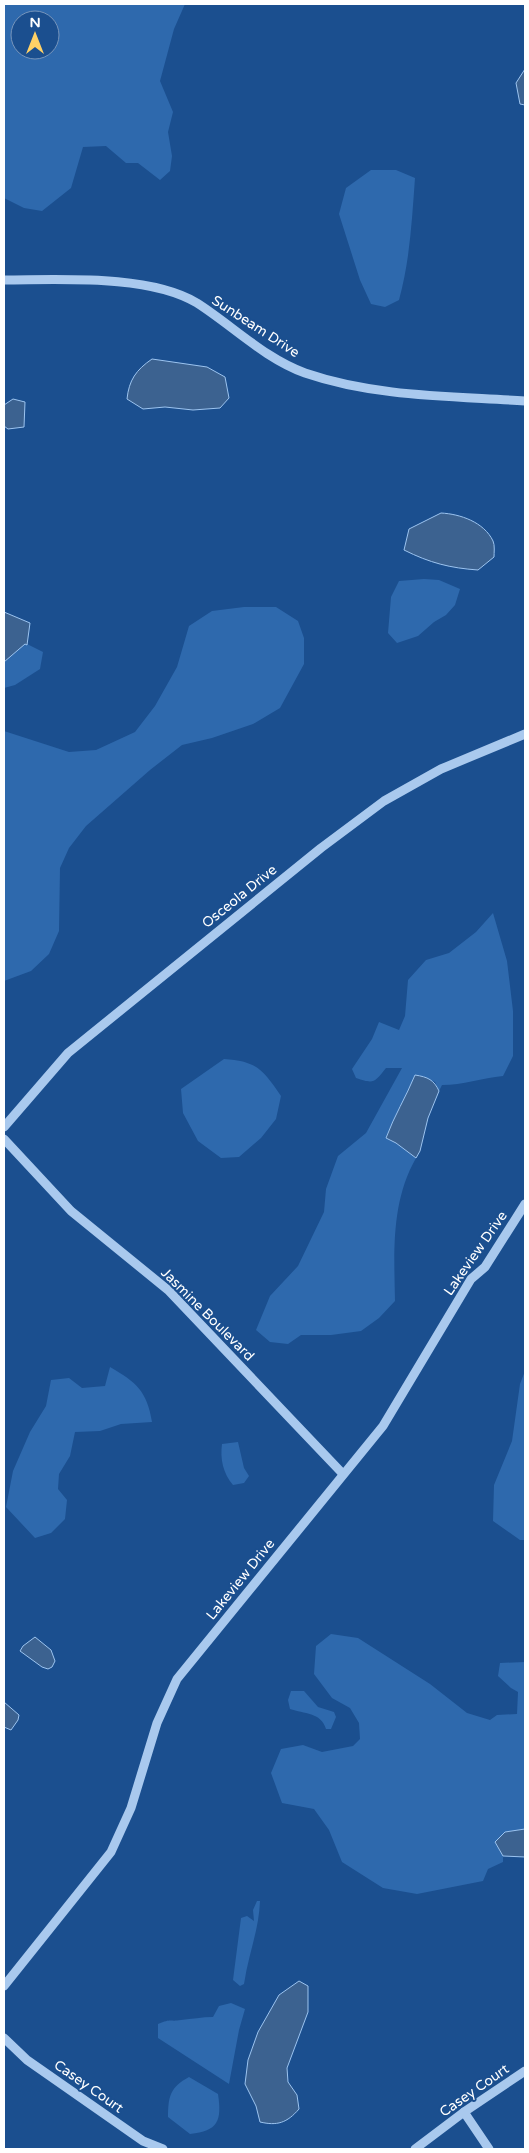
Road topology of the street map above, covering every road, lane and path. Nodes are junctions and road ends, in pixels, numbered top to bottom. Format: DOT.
graph roads {
  1 [pos="4,280"];
  2 [pos="525,401"];
  3 [pos="525,734"];
  4 [pos="4,1126"];
  5 [pos="4,1139"];
  6 [pos="525,1204"];
  7 [pos="343,1474"];
  8 [pos="4,1986"];
  9 [pos="4,2038"];
  10 [pos="525,2071"];
  11 [pos="464,2112"];
  12 [pos="163,2149"];
  13 [pos="415,2149"];
  14 [pos="489,2149"];
  1 -- 2 [label="street, Sunbeam Drive"];
  3 -- 4 [label="street, Osceola Drive"];
  5 -- 7 [label="street, Jasmine Boulevard"];
  6 -- 7 [label="street, Lakeview Drive"];
  7 -- 8 [label="street, Lakeview Drive"];
  9 -- 12 [label="street, Casey Court"];
  10 -- 11 [label="street, Casey Court"];
  11 -- 13 [label="street, Casey Court"];
  11 -- 14 [label="street"];
}
